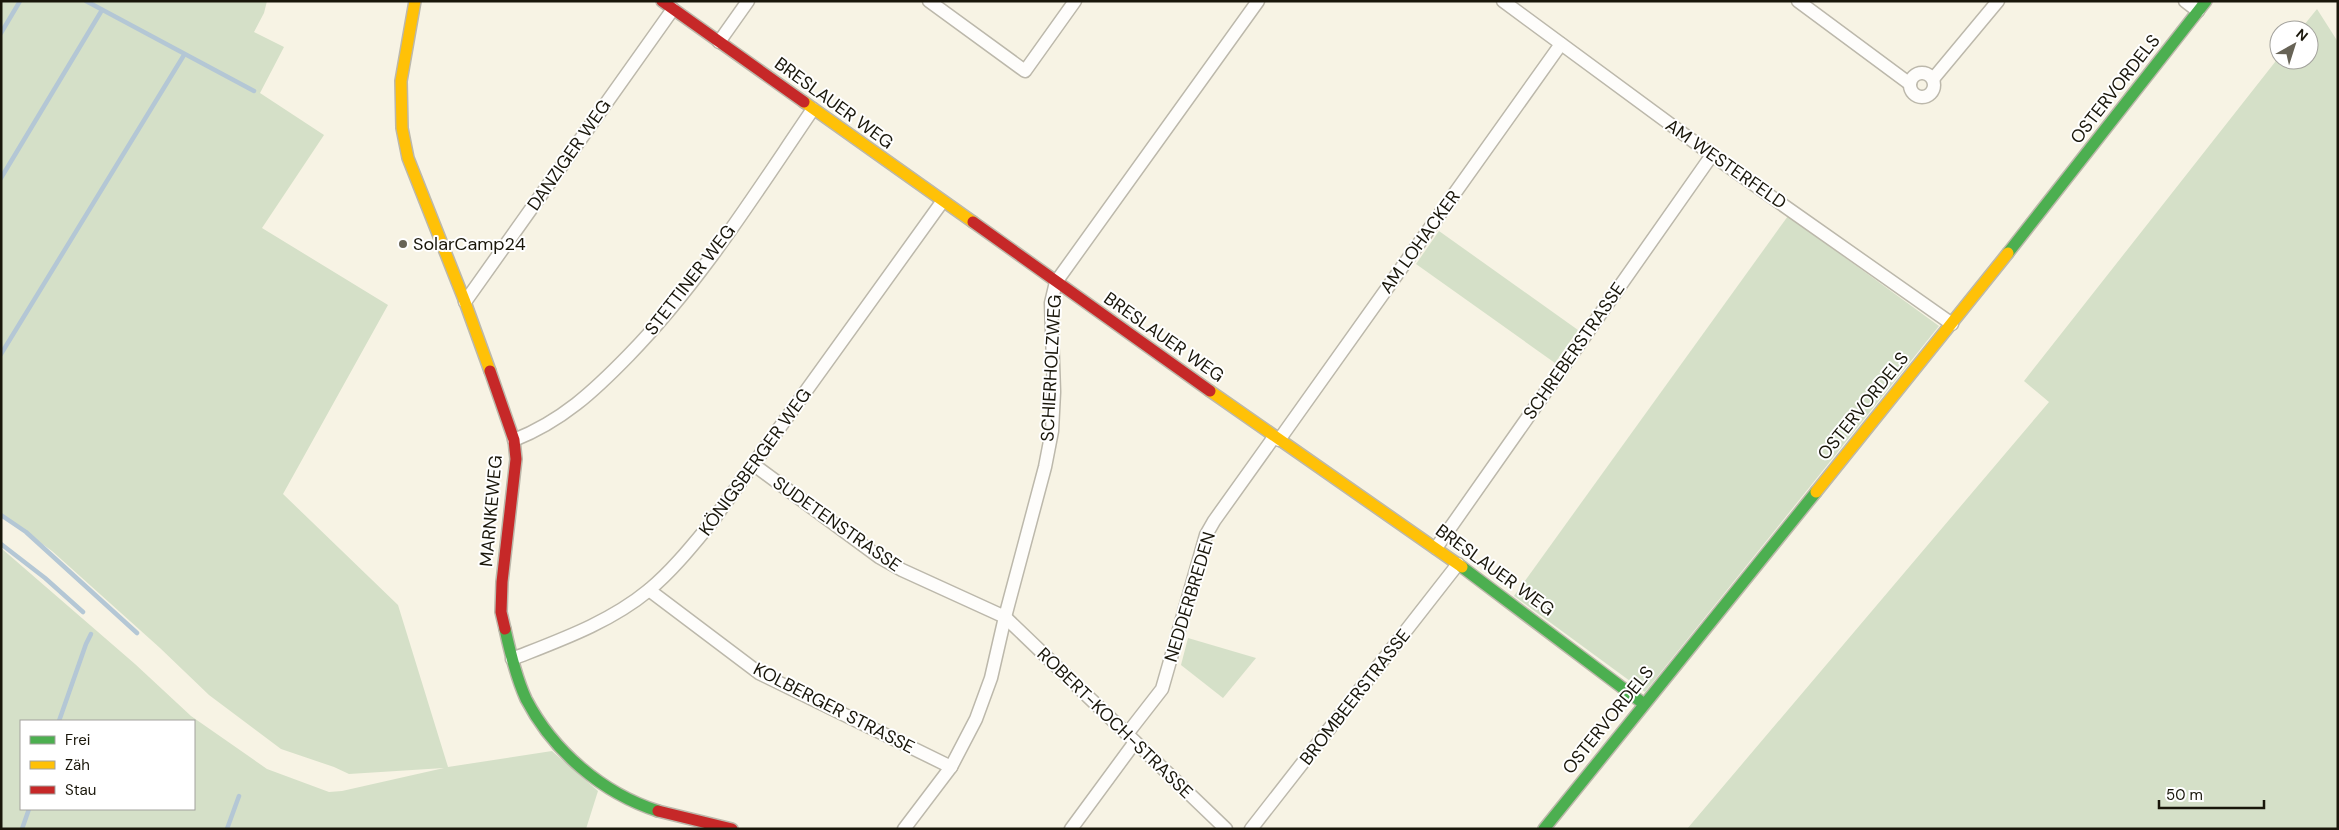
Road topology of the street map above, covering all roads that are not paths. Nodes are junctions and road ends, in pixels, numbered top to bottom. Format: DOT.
graph roads {
  1 [pos="415,1"];
  2 [pos="748,1"];
  3 [pos="930,1"];
  4 [pos="1075,1"];
  5 [pos="1258,1"];
  6 [pos="1502,1"];
  7 [pos="1798,1"];
  8 [pos="1998,1"];
  9 [pos="2185,1"];
  10 [pos="667,5"];
  11 [pos="2202,6"];
  12 [pos="719,42"];
  13 [pos="1561,44"];
  14 [pos="1933,79"];
  15 [pos="1910,84"];
  16 [pos="813,109"];
  17 [pos="1712,155"];
  18 [pos="942,202"];
  19 [pos="1056,282"];
  20 [pos="465,302"];
  21 [pos="1952,324"];
  22 [pos="1276,439"];
  23 [pos="514,440"];
  24 [pos="754,465"];
  25 [pos="1436,548"];
  26 [pos="1458,564"];
  27 [pos="649,590"];
  28 [pos="1004,617"];
  29 [pos="512,659"];
  30 [pos="1644,704"];
  31 [pos="1131,738"];
  32 [pos="951,767"];
  33 [pos="732,829"];
  34 [pos="904,829"];
  35 [pos="1071,829"];
  36 [pos="1226,829"];
  37 [pos="1251,829"];
  38 [pos="1544,829"];
  1 -- 20 [label="street, MARNKEWEG"];
  2 -- 12 [label="street"];
  3 -- 4 [label="street"];
  5 -- 19 [label="street, SCHIERHOLZWEG"];
  6 -- 13 [label="street, AM WESTERFELD"];
  7 -- 15 [label="street"];
  8 -- 14 [label="street"];
  9 -- 11 [label="street"];
  10 -- 12 [label="street, BRESLAUER WEG"];
  10 -- 20 [label="street, DANZIGER WEG"];
  11 -- 21 [label="street, OSTERVORDELS"];
  12 -- 16 [label="street, BRESLAUER WEG"];
  13 -- 17 [label="street, AM WESTERFELD"];
  13 -- 22 [label="street, AM LOHACKER"];
  14 -- 15 [label="street"];
  14 -- 15 [label="street"];
  16 -- 18 [label="street, BRESLAUER WEG"];
  16 -- 23 [label="street, STETTINER WEG"];
  17 -- 21 [label="street, AM WESTERFELD"];
  17 -- 25 [label="street, SCHREBERSTRASSE"];
  18 -- 19 [label="street, BRESLAUER WEG"];
  18 -- 24 [label="street, KÖNIGSBERGER WEG"];
  19 -- 22 [label="street, BRESLAUER WEG"];
  19 -- 28 [label="street, SCHIERHOLZWEG"];
  20 -- 23 [label="street, MARNKEWEG"];
  21 -- 30 [label="street, OSTERVORDELS"];
  22 -- 25 [label="street, BRESLAUER WEG"];
  22 -- 31 [label="street, NEDDERBREDEN"];
  23 -- 29 [label="street, MARNKEWEG"];
  24 -- 27 [label="street, KÖNIGSBERGER WEG"];
  24 -- 28 [label="street, SUDETENSTRASSE"];
  25 -- 26 [label="street, BRESLAUER WEG"];
  26 -- 30 [label="street, BRESLAUER WEG"];
  26 -- 37 [label="street, BROMBEERSTRASSE"];
  27 -- 29 [label="street, KÖNIGSBERGER WEG"];
  27 -- 32 [label="street, KOLBERGER STRASSE"];
  28 -- 31 [label="street, ROBERT-KOCH-STRASSE"];
  28 -- 32 [label="street, SCHIERHOLZWEG"];
  29 -- 33 [label="street, MARNKEWEG"];
  30 -- 38 [label="street, OSTERVORDELS"];
  31 -- 35 [label="street, NEDDERBREDEN"];
  31 -- 36 [label="street, ROBERT-KOCH-STRASSE"];
  32 -- 34 [label="street, SCHIERHOLZWEG"];
}
